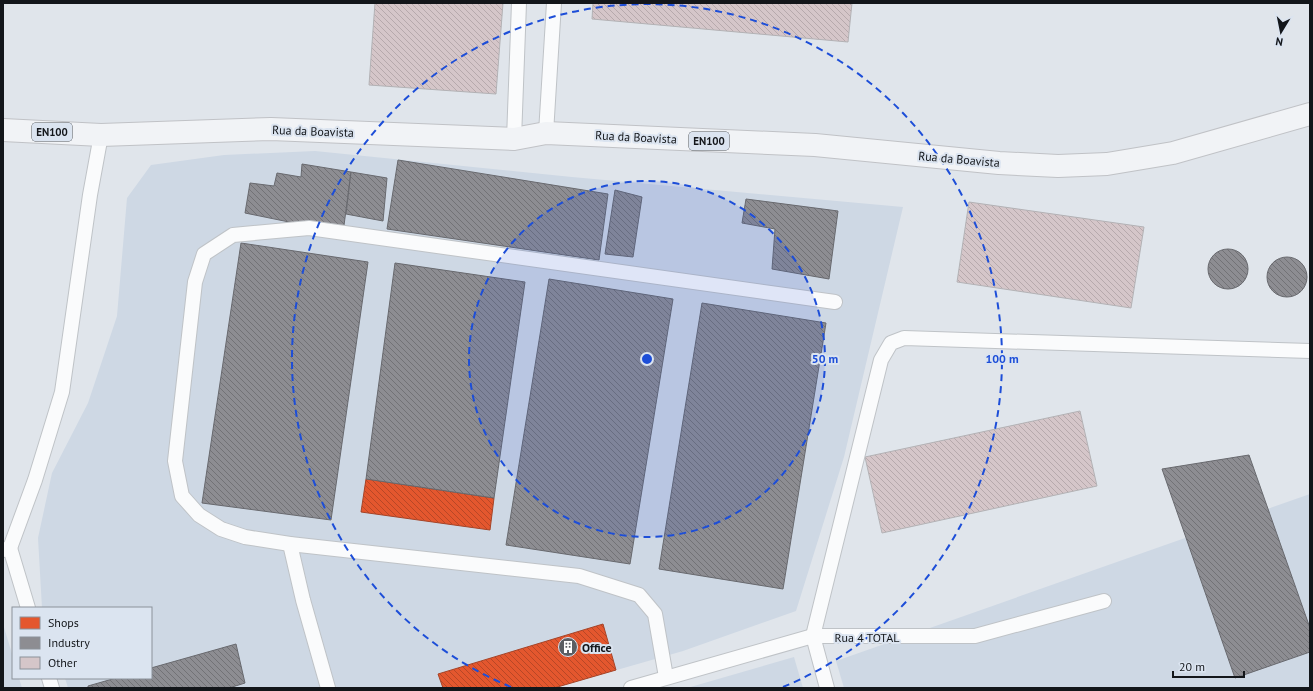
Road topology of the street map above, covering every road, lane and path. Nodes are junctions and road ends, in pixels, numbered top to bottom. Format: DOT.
graph roads {
  1 [pos="519,3"];
  2 [pos="554,3"];
  3 [pos="1310,114"];
  4 [pos="3,130"];
  5 [pos="546,133"];
  6 [pos="101,135"];
  7 [pos="514,140"];
  8 [pos="835,302"];
  9 [pos="1310,351"];
  10 [pos="290,544"];
  11 [pos="7,549"];
  12 [pos="1104,601"];
  13 [pos="28,607"];
  14 [pos="813,636"];
  15 [pos="666,677"];
  16 [pos="328,688"];
  17 [pos="631,688"];
  18 [pos="826,688"];
  1 -- 7 [label="lane"];
  2 -- 5 [label="lane"];
  3 -- 5 [label="main road, Rua da Boavista / EN100"];
  4 -- 6 [label="main road, Rua da Boavista / EN100"];
  5 -- 7 [label="main road, Rua da Boavista / EN100"];
  6 -- 7 [label="main road, Rua da Boavista / EN100"];
  6 -- 11 [label="lane"];
  8 -- 10 [label="lane"];
  9 -- 14 [label="lane"];
  10 -- 15 [label="lane"];
  10 -- 16 [label="lane"];
  11 -- 13 [label="lane"];
  12 -- 14 [label="lane, Rua 4 TOTAL"];
  14 -- 15 [label="lane, Rua 4 TOTAL"];
  14 -- 18 [label="lane"];
  15 -- 17 [label="lane, Rua 4 TOTAL"];
}
